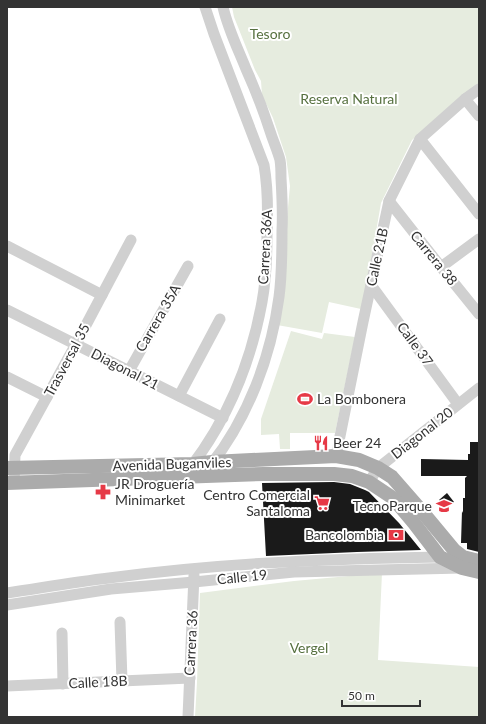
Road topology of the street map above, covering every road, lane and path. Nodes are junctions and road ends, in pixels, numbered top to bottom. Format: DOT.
graph roads {
  1 [pos="205,7"];
  2 [pos="223,7"];
  3 [pos="479,89"];
  4 [pos="465,99"];
  5 [pos="479,116"];
  6 [pos="420,139"];
  7 [pos="389,201"];
  8 [pos="479,214"];
  9 [pos="479,239"];
  10 [pos="131,240"];
  11 [pos="7,246"];
  12 [pos="188,266"];
  13 [pos="440,267"];
  14 [pos="371,284"];
  15 [pos="102,295"];
  16 [pos="7,310"];
  17 [pos="479,314"];
  18 [pos="220,320"];
  19 [pos="76,344"];
  20 [pos="129,371"];
  21 [pos="7,377"];
  22 [pos="479,388"];
  23 [pos="178,396"];
  24 [pos="47,397"];
  25 [pos="458,404"];
  26 [pos="222,418"];
  27 [pos="336,456"];
  28 [pos="11,461"];
  29 [pos="212,462"];
  30 [pos="193,464"];
  31 [pos="378,468"];
  32 [pos="201,477"];
  33 [pos="182,478"];
  34 [pos="369,482"];
  35 [pos="11,483"];
  36 [pos="440,557"];
  37 [pos="479,561"];
  38 [pos="462,563"];
  39 [pos="194,569"];
  40 [pos="479,572"];
  41 [pos="194,582"];
  42 [pos="7,593"];
  43 [pos="7,605"];
  44 [pos="120,622"];
  45 [pos="62,633"];
  46 [pos="190,678"];
  47 [pos="122,681"];
  48 [pos="63,684"];
  49 [pos="7,686"];
  50 [pos="188,717"];
  1 -- 26 [label="street, Carrera 36A"];
  2 -- 29 [label="street, Carrera 36A"];
  3 -- 4 [label="street, Calle 21B"];
  4 -- 5 [label="street"];
  4 -- 6 [label="street, Calle 21B"];
  6 -- 7 [label="street, Calle 21B"];
  6 -- 8 [label="street"];
  7 -- 13 [label="street, Carrera 38"];
  7 -- 14 [label="street, Calle 21B"];
  9 -- 13 [label="street"];
  10 -- 15 [label="street, Trasversal 35"];
  11 -- 15 [label="street"];
  12 -- 20 [label="street, Carrera 35A"];
  13 -- 17 [label="street, Carrera 38"];
  14 -- 25 [label="street, Calle 37"];
  14 -- 27 [label="street, Calle 21B"];
  15 -- 19 [label="street, Trasversal 35"];
  16 -- 19 [label="street, Diagonal 21"];
  18 -- 23 [label="street"];
  19 -- 20 [label="street, Diagonal 21"];
  19 -- 24 [label="street, Trasversal 35"];
  20 -- 23 [label="street, Diagonal 21"];
  21 -- 24 [label="street"];
  22 -- 25 [label="street, Diagonal 20"];
  23 -- 26 [label="street, Diagonal 21"];
  24 -- 28 [label="street, Trasversal 35"];
  25 -- 31 [label="street, Diagonal 20"];
  26 -- 30 [label="street, Carrera 36A"];
  27 -- 29 [label="main road, Avenida Buganviles"];
  27 -- 31 [label="main road, Avenida Buganviles"];
  28 -- 30 [label="main road, Avenida Buganviles"];
  28 -- 35 [label="street, Trasversal 35"];
  29 -- 30 [label="main road, Avenida Buganviles"];
  29 -- 32 [label="street, Carrera 36A"];
  30 -- 33 [label="street, Carrera 36A"];
  31 -- 34 [label="street, Diagonal 20"];
  31 -- 38 [label="main road, Avenida Buganviles"];
  32 -- 33 [label="main road, Avenida Buganviles"];
  32 -- 34 [label="main road, Avenida Buganviles"];
  33 -- 35 [label="main road, Avenida Buganviles"];
  34 -- 36 [label="main road, Avenida Buganviles"];
  36 -- 38 [label="main road"];
  36 -- 39 [label="street, Calle 19"];
  37 -- 38 [label="main road, Calle 19"];
  38 -- 40 [label="main road, Calle 19"];
  38 -- 41 [label="street, Calle 19"];
  39 -- 41 [label="street, Carrera 36"];
  39 -- 42 [label="street, Calle 19"];
  41 -- 43 [label="street, Calle 19"];
  41 -- 46 [label="street, Carrera 36"];
  44 -- 47 [label="street"];
  45 -- 48 [label="street"];
  46 -- 47 [label="street, Calle 18B"];
  46 -- 50 [label="street, Carrera 36"];
  47 -- 48 [label="street, Calle 18B"];
  48 -- 49 [label="street, Calle 18B"];
}
